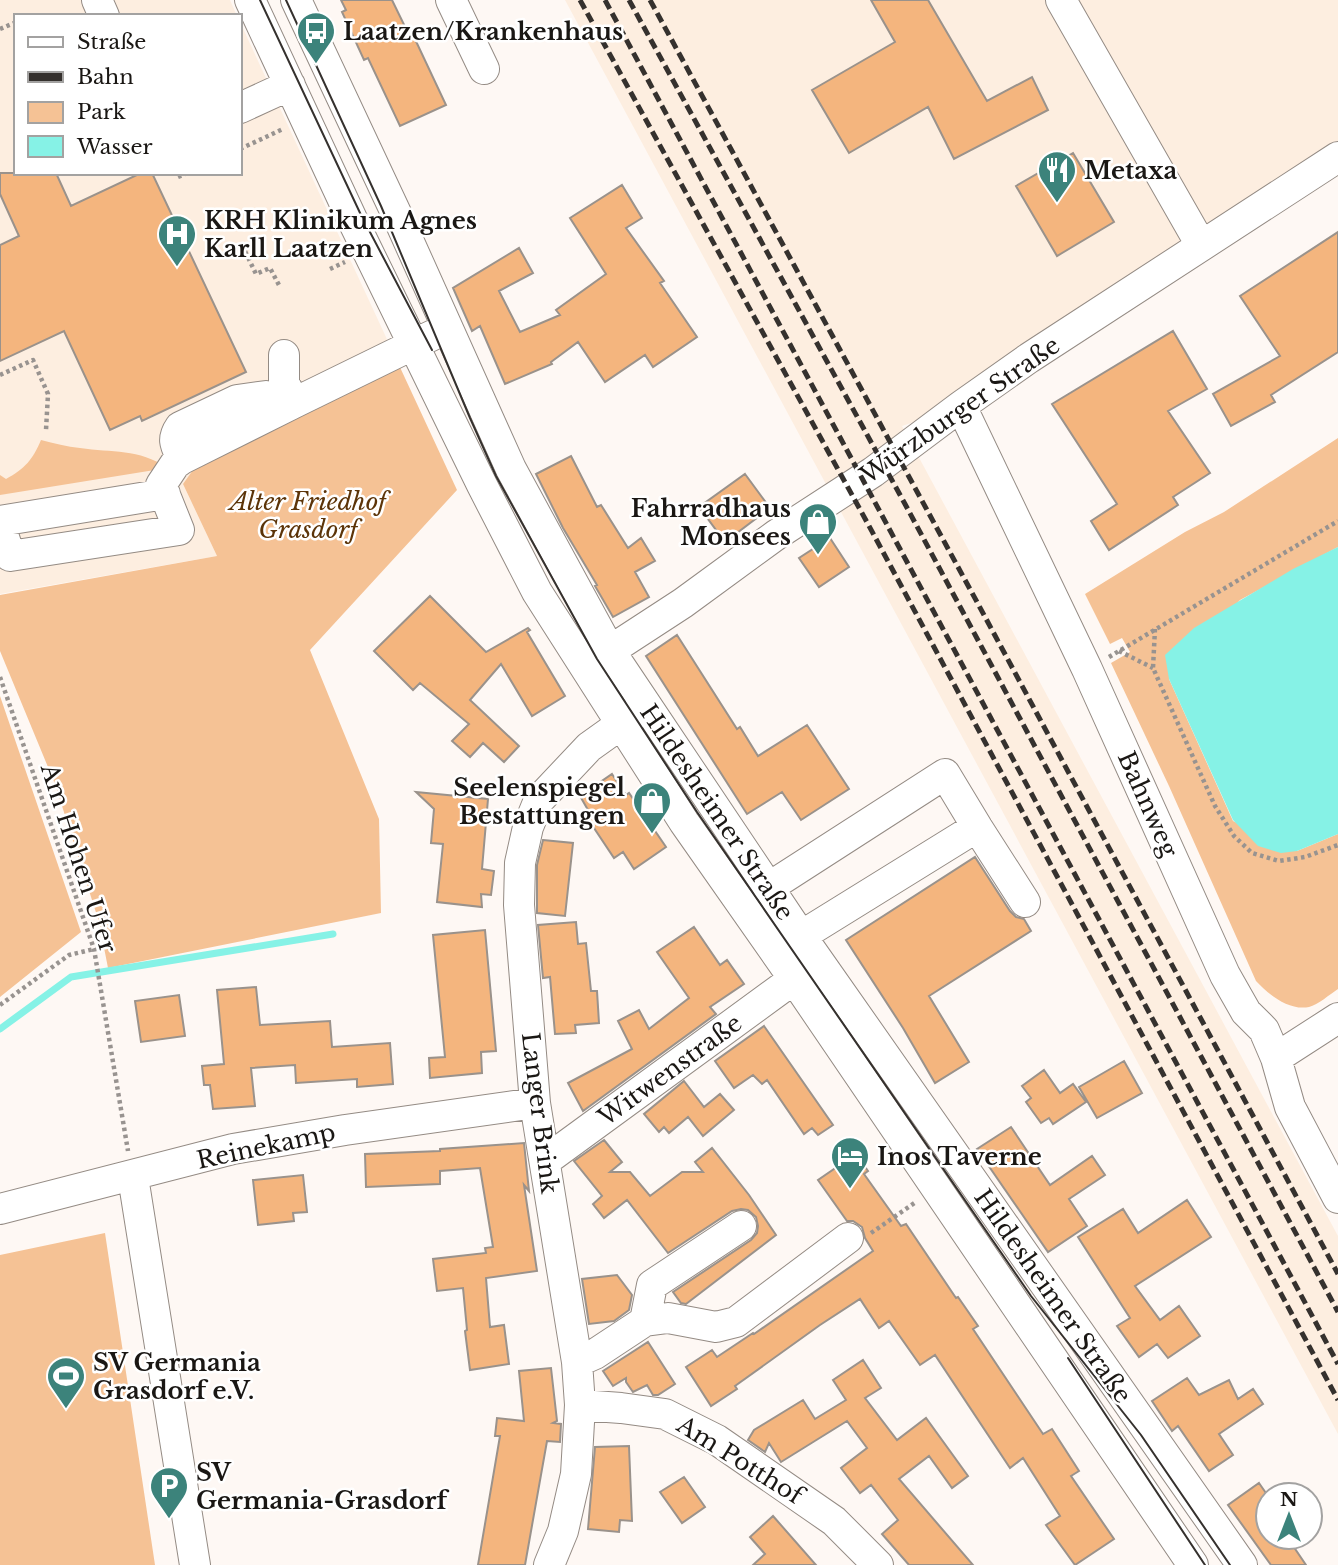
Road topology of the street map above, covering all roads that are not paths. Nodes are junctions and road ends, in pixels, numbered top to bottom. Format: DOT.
graph roads {
  1 [pos="250,0"];
  2 [pos="296,0"];
  3 [pos="451,0"];
  4 [pos="1061,0"];
  5 [pos="484,69"];
  6 [pos="290,85"];
  7 [pos="242,107"];
  8 [pos="1338,156"];
  9 [pos="1201,245"];
  10 [pos="446,329"];
  11 [pos="414,343"];
  12 [pos="293,351"];
  13 [pos="300,400"];
  14 [pos="961,405"];
  15 [pos="0,523"];
  16 [pos="610,651"];
  17 [pos="584,667"];
  18 [pos="634,715"];
  19 [pos="977,827"];
  20 [pos="768,888"];
  21 [pos="1025,902"];
  22 [pos="801,936"];
  23 [pos="794,979"];
  24 [pos="1338,1018"];
  25 [pos="1276,1058"];
  26 [pos="535,1103"];
  27 [pos="545,1161"];
  28 [pos="133,1177"];
  29 [pos="1338,1198"];
  30 [pos="0,1209"];
  31 [pos="741,1226"];
  32 [pos="848,1238"];
  33 [pos="645,1321"];
  34 [pos="577,1362"];
  35 [pos="580,1405"];
  36 [pos="195,1565"];
  37 [pos="549,1565"];
  38 [pos="878,1565"];
  39 [pos="1193,1565"];
  40 [pos="1242,1565"];
  1 -- 6 [label="street, Hildesheimer Straße"];
  2 -- 10 [label="street, Hildesheimer Straße"];
  3 -- 5 [label="street"];
  4 -- 9 [label="street"];
  6 -- 7 [label="street"];
  6 -- 11 [label="street, Hildesheimer Straße"];
  8 -- 9 [label="street, Würzburger Straße"];
  9 -- 14 [label="street, Würzburger Straße"];
  10 -- 11 [label="street"];
  10 -- 16 [label="street, Hildesheimer Straße"];
  11 -- 13 [label="street"];
  11 -- 17 [label="street, Hildesheimer Straße"];
  12 -- 13 [label="street"];
  13 -- 15 [label="street"];
  14 -- 16 [label="street, Würzburger Straße"];
  14 -- 25 [label="street, Bahnweg"];
  16 -- 17 [label="street, Würzburger Straße"];
  16 -- 18 [label="street, Hildesheimer Straße"];
  17 -- 18 [label="street, Hildesheimer Straße"];
  18 -- 20 [label="street, Hildesheimer Straße"];
  18 -- 23 [label="street, Hildesheimer Straße"];
  18 -- 26 [label="street, Langer Brink"];
  19 -- 20 [label="street"];
  19 -- 21 [label="street"];
  19 -- 22 [label="street"];
  20 -- 22 [label="street, Hildesheimer Straße"];
  22 -- 40 [label="street, Hildesheimer Straße"];
  23 -- 27 [label="street, Witwenstraße"];
  23 -- 39 [label="street, Hildesheimer Straße"];
  24 -- 25 [label="street"];
  25 -- 29 [label="street, Bahnweg"];
  26 -- 27 [label="street, Langer Brink"];
  26 -- 28 [label="street, Reinekamp"];
  27 -- 34 [label="street, Langer Brink"];
  28 -- 30 [label="street, Reinekamp"];
  28 -- 36 [label="street"];
  31 -- 33 [label="street"];
  32 -- 33 [label="street"];
  33 -- 34 [label="street"];
  34 -- 35 [label="street, Langer Brink"];
  35 -- 37 [label="street, Langer Brink"];
  35 -- 38 [label="street, Am Potthof"];
}
